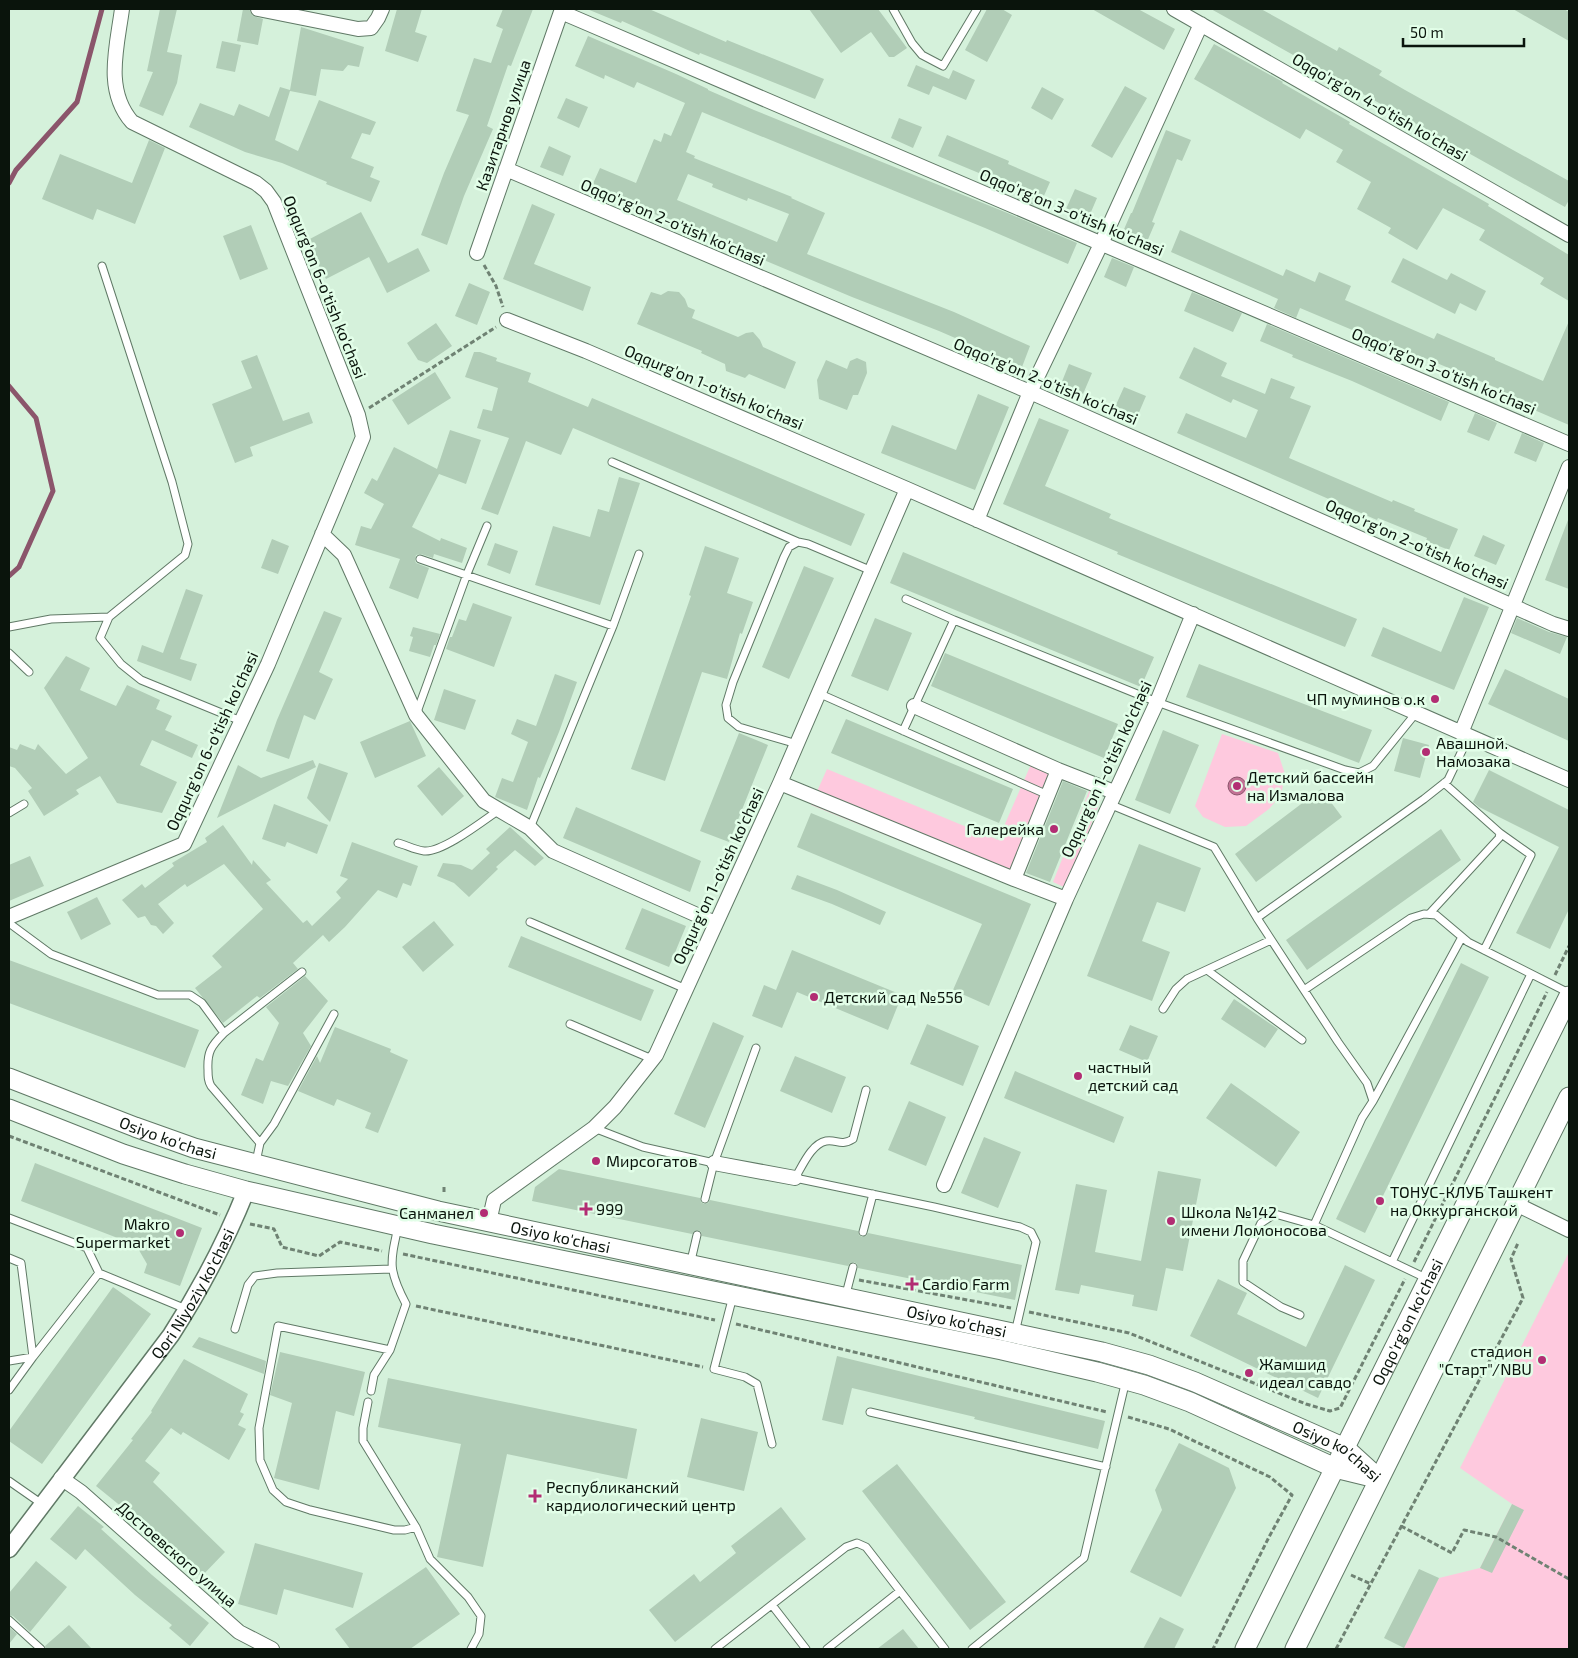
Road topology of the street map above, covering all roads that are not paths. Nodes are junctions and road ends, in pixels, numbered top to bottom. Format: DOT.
graph roads {
  1 [pos="122,9"];
  2 [pos="258,9"];
  3 [pos="382,9"];
  4 [pos="893,9"];
  5 [pos="977,9"];
  6 [pos="1174,9"];
  7 [pos="561,10"];
  8 [pos="1201,24"];
  9 [pos="506,169"];
  10 [pos="1569,235"];
  11 [pos="1101,244"];
  12 [pos="477,253"];
  13 [pos="102,266"];
  14 [pos="507,320"];
  15 [pos="1030,392"];
  16 [pos="1569,444"];
  17 [pos="612,462"];
  18 [pos="1569,467"];
  19 [pos="906,489"];
  20 [pos="977,520"];
  21 [pos="487,526"];
  22 [pos="322,534"];
  23 [pos="798,542"];
  24 [pos="639,554"];
  25 [pos="420,560"];
  26 [pos="872,571"];
  27 [pos="467,574"];
  28 [pos="906,599"];
  29 [pos="1513,606"];
  30 [pos="1193,614"];
  31 [pos="109,617"];
  32 [pos="954,620"];
  33 [pos="9,626"];
  34 [pos="613,626"];
  35 [pos="1569,627"];
  36 [pos="9,653"];
  37 [pos="29,672"];
  38 [pos="818,693"];
  39 [pos="1157,702"];
  40 [pos="914,706"];
  41 [pos="1416,713"];
  42 [pos="416,715"];
  43 [pos="241,721"];
  44 [pos="903,731"];
  45 [pos="1465,735"];
  46 [pos="797,744"];
  47 [pos="1058,770"];
  48 [pos="1569,780"];
  49 [pos="780,783"];
  50 [pos="1444,783"];
  51 [pos="1048,795"];
  52 [pos="1112,798"];
  53 [pos="24,804"];
  54 [pos="499,810"];
  55 [pos="9,813"];
  56 [pos="530,828"];
  57 [pos="1500,833"];
  58 [pos="398,843"];
  59 [pos="1014,879"];
  60 [pos="1066,899"];
  61 [pos="1430,913"];
  62 [pos="9,917"];
  63 [pos="1257,918"];
  64 [pos="530,922"];
  65 [pos="9,924"];
  66 [pos="715,924"];
  67 [pos="1462,937"];
  68 [pos="1271,940"];
  69 [pos="1484,950"];
  70 [pos="1207,970"];
  71 [pos="302,972"];
  72 [pos="1531,974"];
  73 [pos="686,989"];
  74 [pos="1304,990"];
  75 [pos="1569,994"];
  76 [pos="1163,1009"];
  77 [pos="334,1014"];
  78 [pos="570,1024"];
  79 [pos="224,1033"];
  80 [pos="1302,1040"];
  81 [pos="756,1048"];
  82 [pos="652,1059"];
  83 [pos="9,1078"];
  84 [pos="866,1090"];
  85 [pos="1569,1097"];
  86 [pos="1373,1100"];
  87 [pos="9,1109"];
  88 [pos="594,1128"];
  89 [pos="260,1143"];
  90 [pos="714,1163"];
  91 [pos="255,1165"];
  92 [pos="795,1178"];
  93 [pos="944,1185"];
  94 [pos="246,1191"];
  95 [pos="873,1194"];
  96 [pos="705,1199"];
  97 [pos="403,1203"];
  98 [pos="1524,1207"];
  99 [pos="9,1218"];
  100 [pos="489,1222"];
  101 [pos="1314,1225"];
  102 [pos="398,1226"];
  103 [pos="1569,1230"];
  104 [pos="863,1232"];
  105 [pos="697,1235"];
  106 [pos="484,1245"];
  107 [pos="9,1258"];
  108 [pos="1392,1262"];
  109 [pos="690,1265"];
  110 [pos="853,1267"];
  111 [pos="391,1269"];
  112 [pos="99,1273"];
  113 [pos="1429,1279"];
  114 [pos="733,1295"];
  115 [pos="845,1298"];
  116 [pos="188,1309"];
  117 [pos="1300,1315"];
  118 [pos="235,1328"];
  119 [pos="1015,1334"];
  120 [pos="390,1350"];
  121 [pos="33,1357"];
  122 [pos="9,1361"];
  123 [pos="1126,1380"];
  124 [pos="9,1390"];
  125 [pos="371,1391"];
  126 [pos="368,1402"];
  127 [pos="870,1412"];
  128 [pos="772,1444"];
  129 [pos="1345,1448"];
  130 [pos="1106,1467"];
  131 [pos="1335,1468"];
  132 [pos="61,1478"];
  133 [pos="1379,1479"];
  134 [pos="9,1481"];
  135 [pos="42,1505"];
  136 [pos="416,1527"];
  137 [pos="9,1548"];
  138 [pos="900,1591"];
  139 [pos="772,1605"];
  140 [pos="9,1620"];
  141 [pos="41,1649"];
  142 [pos="272,1649"];
  143 [pos="471,1649"];
  144 [pos="715,1649"];
  145 [pos="806,1649"];
  146 [pos="827,1649"];
  147 [pos="945,1649"];
  148 [pos="972,1649"];
  149 [pos="1245,1649"];
  150 [pos="1294,1649"];
  1 -- 22 [label="street, Oqqurg'on 6-o'tish ko'chasi"];
  2 -- 3 [label="street"];
  4 -- 5 [label="lane"];
  6 -- 8 [label="street, Oqqo'rg'on 4-o'tish ko'chasi"];
  7 -- 9 [label="street, Казитарнов улица"];
  7 -- 11 [label="street, Oqqo'rg'on 3-o'tish ko'chasi"];
  8 -- 10 [label="street, Oqqo'rg'on 4-o'tish ko'chasi"];
  8 -- 11 [label="street"];
  9 -- 12 [label="street, Казитарнов улица"];
  9 -- 15 [label="street, Oqqo'rg'on 2-o'tish ko'chasi"];
  11 -- 15 [label="street"];
  11 -- 16 [label="street, Oqqo'rg'on 3-o'tish ko'chasi"];
  13 -- 31 [label="lane"];
  14 -- 19 [label="street, Oqqurg'on 1-o'tish ko'chasi"];
  15 -- 20 [label="street"];
  15 -- 29 [label="street, Oqqo'rg'on 2-o'tish ko'chasi"];
  17 -- 23 [label="lane"];
  18 -- 29 [label="street"];
  19 -- 20 [label="street, Oqqurg'on 1-o'tish ko'chasi"];
  19 -- 26 [label="street, Oqqurg'on 1-o'tish ko'chasi"];
  20 -- 30 [label="street, Oqqurg'on 1-o'tish ko'chasi"];
  21 -- 27 [label="lane"];
  22 -- 42 [label="street"];
  22 -- 43 [label="street, Oqqurg'on 6-o'tish ko'chasi"];
  23 -- 26 [label="lane"];
  23 -- 46 [label="lane"];
  24 -- 34 [label="lane"];
  25 -- 27 [label="lane"];
  26 -- 38 [label="street, Oqqurg'on 1-o'tish ko'chasi"];
  27 -- 34 [label="lane"];
  27 -- 42 [label="lane"];
  28 -- 32 [label="lane"];
  29 -- 35 [label="street, Oqqo'rg'on 2-o'tish ko'chasi"];
  29 -- 45 [label="street"];
  30 -- 39 [label="street, Oqqurg'on 1-o'tish ko'chasi"];
  30 -- 41 [label="street, Oqqurg'on 1-o'tish ko'chasi"];
  31 -- 33 [label="lane"];
  31 -- 43 [label="lane"];
  32 -- 39 [label="lane"];
  32 -- 40 [label="lane"];
  34 -- 56 [label="lane"];
  36 -- 37 [label="lane"];
  38 -- 44 [label="lane"];
  38 -- 46 [label="street, Oqqurg'on 1-o'tish ko'chasi"];
  39 -- 41 [label="lane"];
  39 -- 52 [label="street, Oqqurg'on 1-o'tish ko'chasi"];
  40 -- 44 [label="lane"];
  40 -- 47 [label="street"];
  41 -- 45 [label="street, Oqqurg'on 1-o'tish ko'chasi"];
  42 -- 54 [label="street"];
  43 -- 62 [label="street, Oqqurg'on 6-o'tish ko'chasi"];
  44 -- 51 [label="lane"];
  45 -- 48 [label="street, Oqqurg'on 1-o'tish ko'chasi"];
  45 -- 50 [label="lane"];
  46 -- 49 [label="street, Oqqurg'on 1-o'tish ko'chasi"];
  47 -- 51 [label="street"];
  47 -- 52 [label="street"];
  49 -- 59 [label="street"];
  49 -- 66 [label="street, Oqqurg'on 1-o'tish ko'chasi"];
  50 -- 57 [label="lane"];
  50 -- 63 [label="lane"];
  51 -- 59 [label="street"];
  52 -- 60 [label="street, Oqqurg'on 1-o'tish ko'chasi"];
  52 -- 63 [label="lane"];
  53 -- 55 [label="lane"];
  54 -- 56 [label="street"];
  54 -- 58 [label="lane"];
  56 -- 66 [label="street"];
  57 -- 61 [label="lane"];
  57 -- 69 [label="lane"];
  59 -- 60 [label="street"];
  60 -- 93 [label="street, Oqqurg'on 1-o'tish ko'chasi"];
  61 -- 67 [label="lane"];
  61 -- 74 [label="lane"];
  63 -- 68 [label="lane"];
  64 -- 73 [label="lane"];
  65 -- 79 [label="lane"];
  66 -- 73 [label="street, Oqqurg'on 1-o'tish ko'chasi"];
  67 -- 69 [label="lane"];
  67 -- 86 [label="lane"];
  68 -- 70 [label="lane"];
  68 -- 74 [label="lane"];
  69 -- 72 [label="lane"];
  70 -- 76 [label="lane"];
  70 -- 80 [label="lane"];
  71 -- 79 [label="lane"];
  72 -- 75 [label="lane"];
  72 -- 108 [label="lane"];
  73 -- 82 [label="street, Oqqurg'on 1-o'tish ko'chasi"];
  74 -- 86 [label="lane"];
  75 -- 113 [label="main road, Oqqo'rg'on ko'chasi"];
  77 -- 89 [label="lane, Qori Niyoziy ko'chasi"];
  78 -- 82 [label="lane"];
  79 -- 89 [label="lane"];
  81 -- 90 [label="lane"];
  82 -- 88 [label="street, Oqqurg'on 1-o'tish ko'chasi"];
  83 -- 91 [label="main road, Osiyo ko'chasi"];
  84 -- 92 [label="lane"];
  85 -- 98 [label="main road"];
  86 -- 101 [label="lane"];
  87 -- 94 [label="main road, Osiyo ko'chasi"];
  88 -- 90 [label="lane"];
  88 -- 100 [label="street, Oqqurg'on 1-o'tish ko'chasi"];
  89 -- 91 [label="lane, Qori Niyoziy ko'chasi"];
  90 -- 92 [label="street"];
  90 -- 96 [label="lane"];
  91 -- 94 [label="main road, Qori Niyoziy ko'chasi"];
  91 -- 97 [label="main road, Osiyo ko'chasi"];
  92 -- 95 [label="lane"];
  94 -- 102 [label="main road, Osiyo ko'chasi"];
  94 -- 116 [label="street, Qori Niyoziy ko'chasi"];
  95 -- 104 [label="lane"];
  95 -- 119 [label="lane"];
  97 -- 100 [label="main road, Osiyo ko'chasi"];
  97 -- 102 [label="main road"];
  98 -- 103 [label="street"];
  98 -- 133 [label="main road"];
  99 -- 112 [label="lane"];
  100 -- 106 [label="main road"];
  100 -- 109 [label="main road, Osiyo ko'chasi"];
  101 -- 108 [label="lane"];
  101 -- 117 [label="lane"];
  102 -- 106 [label="main road, Osiyo ko'chasi"];
  102 -- 111 [label="lane"];
  105 -- 109 [label="lane"];
  106 -- 114 [label="main road, Osiyo ko'chasi"];
  107 -- 121 [label="lane"];
  108 -- 113 [label="lane"];
  109 -- 115 [label="main road, Osiyo ko'chasi"];
  110 -- 115 [label="lane"];
  111 -- 118 [label="lane"];
  111 -- 120 [label="lane"];
  112 -- 116 [label="lane"];
  112 -- 121 [label="lane"];
  113 -- 129 [label="main road, Oqqo'rg'on ko'chasi"];
  114 -- 123 [label="main road, Osiyo ko'chasi"];
  114 -- 128 [label="lane"];
  115 -- 119 [label="main road, Osiyo ko'chasi"];
  116 -- 132 [label="street, Qori Niyoziy ko'chasi"];
  119 -- 129 [label="main road, Osiyo ko'chasi"];
  120 -- 125 [label="lane"];
  120 -- 136 [label="lane"];
  121 -- 122 [label="lane"];
  121 -- 124 [label="lane"];
  123 -- 130 [label="lane"];
  123 -- 131 [label="main road, Osiyo ko'chasi"];
  126 -- 136 [label="lane"];
  127 -- 130 [label="lane"];
  129 -- 131 [label="main road, Oqqo'rg'on ko'chasi"];
  129 -- 133 [label="main road, Osiyo ko'chasi"];
  130 -- 148 [label="lane"];
  131 -- 133 [label="main road, Osiyo ko'chasi"];
  131 -- 149 [label="main road, Oqqo'rg'on ko'chasi"];
  132 -- 135 [label="street, Qori Niyoziy ko'chasi"];
  132 -- 142 [label="street, Достоевского улица"];
  133 -- 150 [label="main road"];
  134 -- 135 [label="lane"];
  135 -- 137 [label="street, Qori Niyoziy ko'chasi"];
  136 -- 143 [label="lane"];
  138 -- 139 [label="lane"];
  138 -- 146 [label="lane"];
  138 -- 147 [label="lane"];
  139 -- 144 [label="lane"];
  139 -- 145 [label="lane"];
  140 -- 141 [label="lane"];
}
